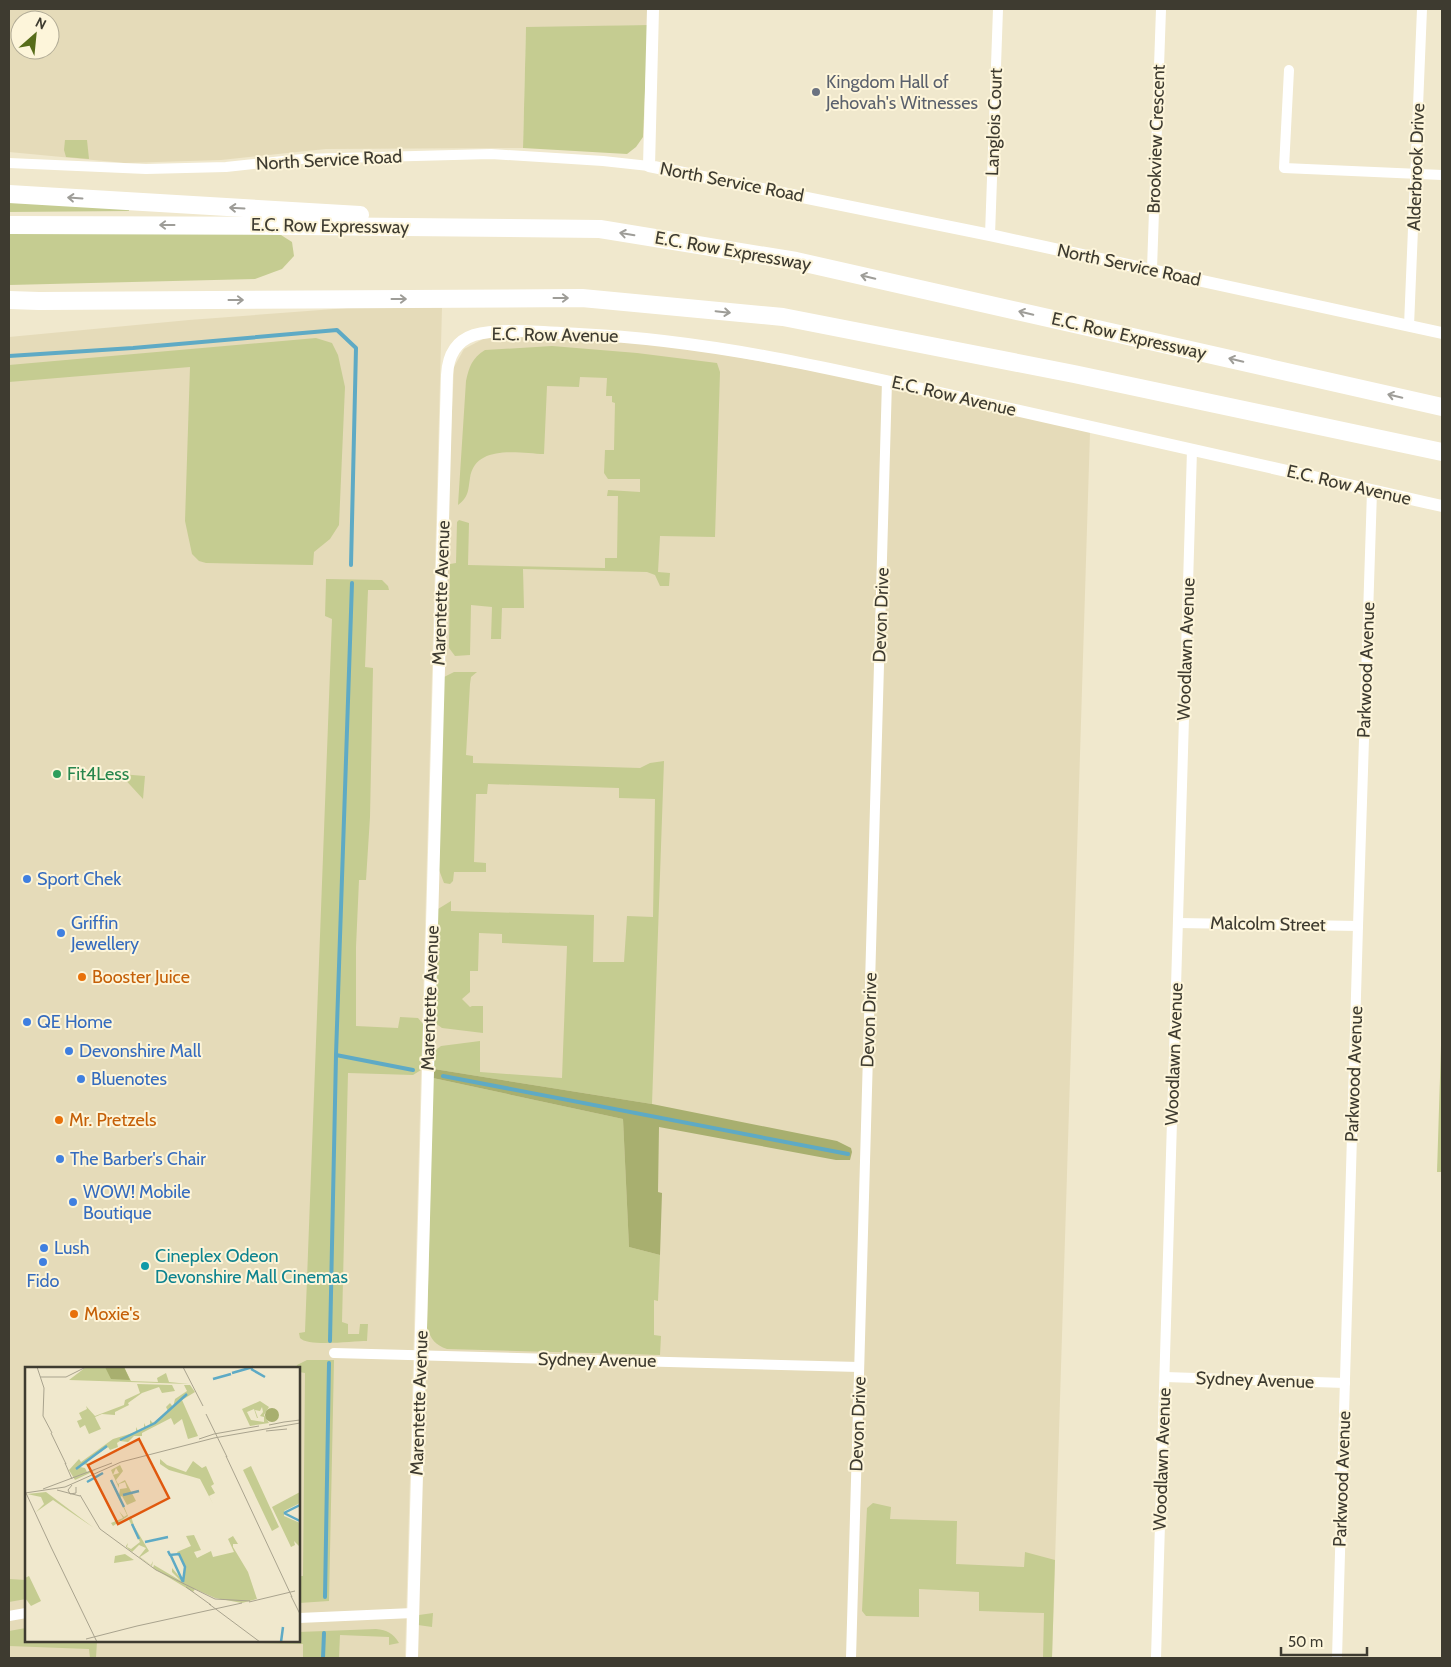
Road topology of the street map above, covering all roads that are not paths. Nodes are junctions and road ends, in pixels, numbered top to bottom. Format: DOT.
graph roads {
  1 [pos="653,9"];
  2 [pos="998,9"];
  3 [pos="1161,9"];
  4 [pos="1422,9"];
  5 [pos="1289,70"];
  6 [pos="9,163"];
  7 [pos="649,166"];
  8 [pos="1416,173"];
  9 [pos="1442,175"];
  10 [pos="9,194"];
  11 [pos="9,225"];
  12 [pos="600,229"];
  13 [pos="990,235"];
  14 [pos="1152,269"];
  15 [pos="9,300"];
  16 [pos="188,300"];
  17 [pos="9,313"];
  18 [pos="1409,326"];
  19 [pos="1442,333"];
  20 [pos="461,342"];
  21 [pos="887,381"];
  22 [pos="1442,407"];
  23 [pos="1192,450"];
  24 [pos="1442,452"];
  25 [pos="1372,491"];
  26 [pos="1442,506"];
  27 [pos="1178,923"];
  28 [pos="1358,926"];
  29 [pos="334,1353"];
  30 [pos="420,1355"];
  31 [pos="859,1367"];
  32 [pos="1165,1377"];
  33 [pos="1345,1383"];
  34 [pos="25,1613"];
  35 [pos="413,1613"];
  36 [pos="9,1616"];
  37 [pos="300,1618"];
  38 [pos="412,1658"];
  39 [pos="851,1658"];
  40 [pos="1156,1658"];
  41 [pos="1337,1658"];
  1 -- 7 [label="street"];
  2 -- 13 [label="street, Langlois Court"];
  3 -- 14 [label="street, Brookview Crescent"];
  4 -- 8 [label="street, Alderbrook Drive"];
  5 -- 8 [label="street"];
  6 -- 7 [label="street, North Service Road"];
  7 -- 13 [label="street, North Service Road"];
  8 -- 9 [label="street"];
  8 -- 18 [label="street, Alderbrook Drive"];
  12 -- 10 [label="highway, one-way"];
  12 -- 11 [label="highway, E.C. Row Expressway, one-way"];
  22 -- 12 [label="highway, E.C. Row Expressway, one-way"];
  13 -- 14 [label="street, North Service Road"];
  14 -- 18 [label="street, North Service Road"];
  15 -- 16 [label="highway"];
  16 -- 17 [label="highway"];
  16 -- 24 [label="highway, one-way"];
  18 -- 19 [label="street, North Service Road"];
  20 -- 21 [label="street, E.C. Row Avenue"];
  20 -- 30 [label="street, Marentette Avenue"];
  21 -- 23 [label="street, E.C. Row Avenue"];
  21 -- 31 [label="street, Devon Drive"];
  23 -- 25 [label="street, E.C. Row Avenue"];
  23 -- 27 [label="street, Woodlawn Avenue"];
  25 -- 26 [label="street, E.C. Row Avenue"];
  25 -- 28 [label="street, Parkwood Avenue"];
  27 -- 28 [label="street, Malcolm Street"];
  27 -- 32 [label="street, Woodlawn Avenue"];
  28 -- 33 [label="street, Parkwood Avenue"];
  29 -- 30 [label="street, Sydney Avenue"];
  30 -- 31 [label="street, Sydney Avenue"];
  30 -- 35 [label="street, Marentette Avenue"];
  31 -- 39 [label="street, Devon Drive"];
  32 -- 33 [label="street, Sydney Avenue"];
  32 -- 40 [label="street, Woodlawn Avenue"];
  33 -- 41 [label="street, Parkwood Avenue"];
  34 -- 36 [label="street"];
  35 -- 37 [label="street"];
  35 -- 38 [label="street, Marentette Avenue"];
}
